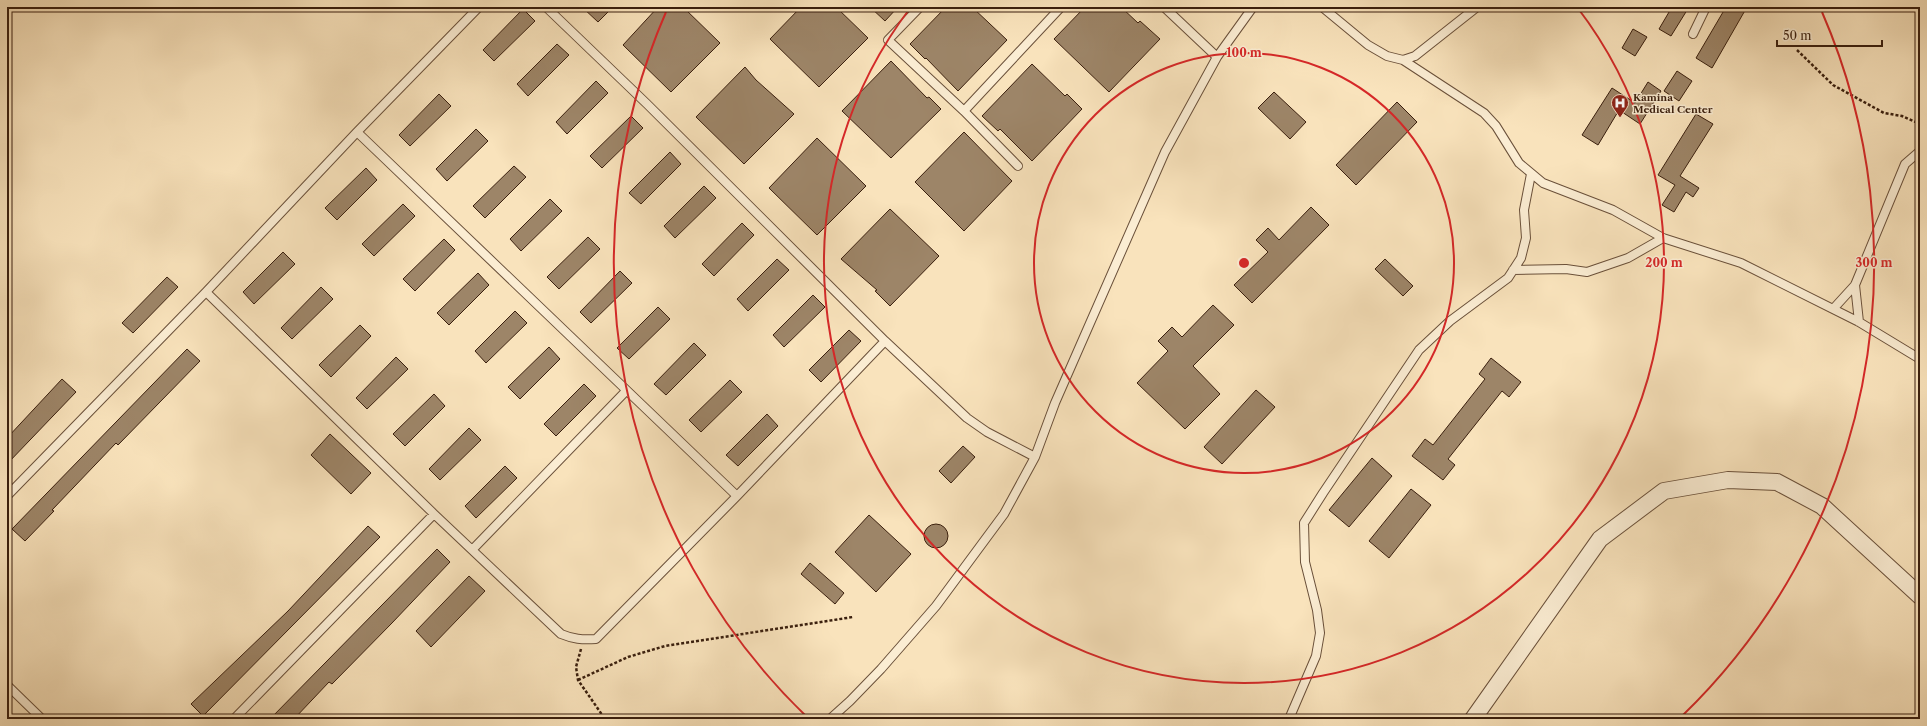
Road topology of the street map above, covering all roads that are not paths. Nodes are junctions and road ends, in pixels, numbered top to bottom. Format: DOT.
graph roads {
  1 [pos="479,7"];
  2 [pos="546,7"];
  3 [pos="920,7"];
  4 [pos="1061,7"];
  5 [pos="1164,7"];
  6 [pos="1253,7"];
  7 [pos="1322,7"];
  8 [pos="1477,7"];
  9 [pos="1706,7"];
  10 [pos="1692,34"];
  11 [pos="1217,57"];
  12 [pos="1402,60"];
  13 [pos="964,111"];
  14 [pos="357,132"];
  15 [pos="1920,151"];
  16 [pos="1018,166"];
  17 [pos="1531,174"];
  18 [pos="1663,238"];
  19 [pos="1513,270"];
  20 [pos="1855,284"];
  21 [pos="206,292"];
  22 [pos="1834,308"];
  23 [pos="1859,322"];
  24 [pos="885,341"];
  25 [pos="1920,359"];
  26 [pos="626,391"];
  27 [pos="1035,457"];
  28 [pos="7,496"];
  29 [pos="737,496"];
  30 [pos="434,514"];
  31 [pos="473,549"];
  32 [pos="1920,596"];
  33 [pos="7,685"];
  34 [pos="42,719"];
  35 [pos="234,719"];
  36 [pos="830,719"];
  37 [pos="1289,719"];
  38 [pos="1473,719"];
  1 -- 14 [label="lane"];
  2 -- 24 [label="lane"];
  3 -- 13 [label="lane"];
  4 -- 13 [label="lane"];
  5 -- 11 [label="lane"];
  6 -- 11 [label="lane"];
  7 -- 12 [label="lane"];
  8 -- 12 [label="lane"];
  9 -- 10 [label="lane"];
  11 -- 27 [label="lane"];
  12 -- 17 [label="lane"];
  13 -- 16 [label="lane"];
  14 -- 21 [label="lane"];
  14 -- 26 [label="lane"];
  15 -- 20 [label="lane"];
  17 -- 18 [label="lane"];
  17 -- 19 [label="lane"];
  18 -- 19 [label="lane"];
  18 -- 22 [label="lane"];
  19 -- 37 [label="lane"];
  20 -- 22 [label="lane"];
  20 -- 23 [label="lane"];
  21 -- 28 [label="lane"];
  21 -- 30 [label="lane"];
  22 -- 23 [label="lane"];
  23 -- 25 [label="lane"];
  24 -- 27 [label="lane"];
  24 -- 29 [label="lane"];
  26 -- 29 [label="lane"];
  26 -- 31 [label="lane"];
  27 -- 36 [label="lane"];
  29 -- 31 [label="lane"];
  30 -- 31 [label="lane"];
  30 -- 35 [label="lane"];
  32 -- 38 [label="street"];
  33 -- 34 [label="lane"];
}
